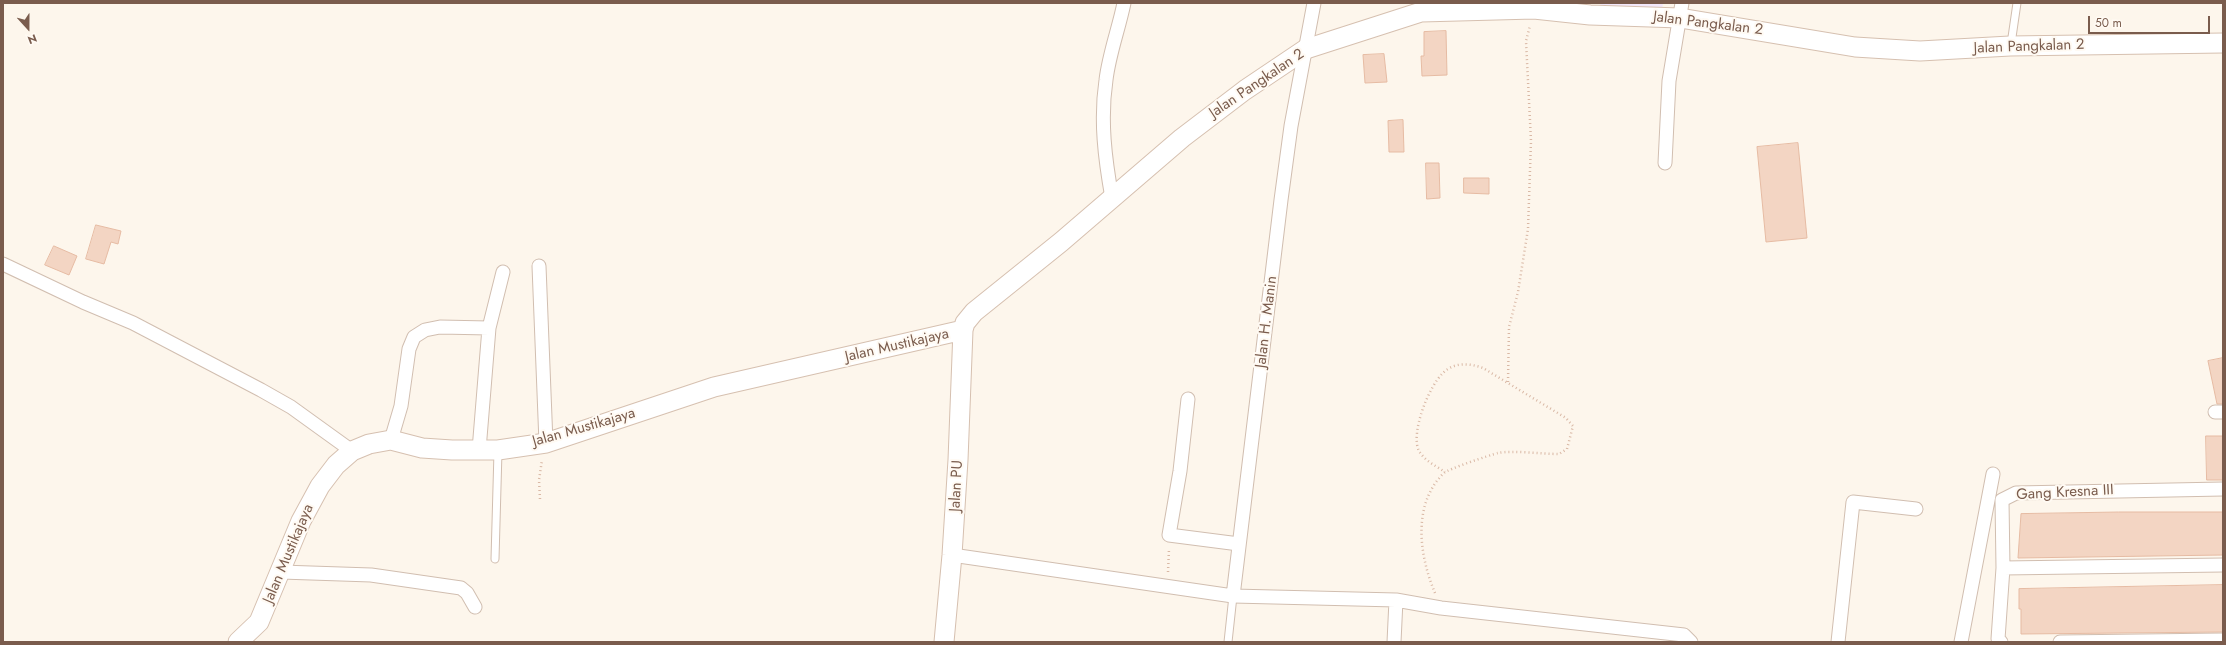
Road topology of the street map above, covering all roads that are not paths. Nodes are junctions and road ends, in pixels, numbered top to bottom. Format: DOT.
graph roads {
  1 [pos="1124,3"];
  2 [pos="1314,3"];
  3 [pos="1574,3"];
  4 [pos="2017,3"];
  5 [pos="1501,6"];
  6 [pos="1681,10"];
  7 [pos="1590,15"];
  8 [pos="2223,43"];
  9 [pos="2010,46"];
  10 [pos="1306,50"];
  11 [pos="1665,163"];
  12 [pos="1112,198"];
  13 [pos="3,264"];
  14 [pos="539,266"];
  15 [pos="503,272"];
  16 [pos="489,328"];
  17 [pos="963,330"];
  18 [pos="1188,399"];
  19 [pos="391,440"];
  20 [pos="546,443"];
  21 [pos="479,450"];
  22 [pos="498,450"];
  23 [pos="352,451"];
  24 [pos="1993,474"];
  25 [pos="2223,489"];
  26 [pos="1916,509"];
  27 [pos="1239,544"];
  28 [pos="952,555"];
  29 [pos="495,559"];
  30 [pos="2223,565"];
  31 [pos="2003,568"];
  32 [pos="281,572"];
  33 [pos="1233,596"];
  34 [pos="1396,600"];
  35 [pos="475,607"];
  36 [pos="2223,640"];
  37 [pos="2203,641"];
  38 [pos="238,642"];
  39 [pos="944,642"];
  40 [pos="1228,642"];
  41 [pos="1394,642"];
  42 [pos="1691,642"];
  43 [pos="1838,642"];
  44 [pos="1961,642"];
  45 [pos="2001,642"];
  46 [pos="2060,642"];
  1 -- 12 [label="street"];
  2 -- 10 [label="street, Jalan H. Manin"];
  3 -- 7 [label="street"];
  4 -- 9 [label="lane"];
  5 -- 7 [label="street, Jalan Pangkalan 2"];
  5 -- 10 [label="street, Jalan Pangkalan 2"];
  6 -- 7 [label="street, Jalan Pangkalan 2"];
  6 -- 9 [label="street, Jalan Pangkalan 2"];
  6 -- 11 [label="street"];
  8 -- 9 [label="street, Jalan Pangkalan 2"];
  10 -- 12 [label="street, Jalan Pangkalan 2"];
  10 -- 27 [label="street, Jalan H. Manin"];
  12 -- 17 [label="street, Jalan Pangkalan 2"];
  13 -- 23 [label="street"];
  14 -- 20 [label="street"];
  15 -- 16 [label="street"];
  16 -- 19 [label="street"];
  16 -- 21 [label="street"];
  17 -- 20 [label="street, Jalan Mustikajaya"];
  17 -- 28 [label="street, Jalan PU"];
  18 -- 27 [label="street"];
  19 -- 21 [label="street, Jalan Mustikajaya"];
  19 -- 23 [label="street, Jalan Mustikajaya"];
  20 -- 22 [label="street, Jalan Mustikajaya"];
  21 -- 22 [label="street, Jalan Mustikajaya"];
  22 -- 29 [label="lane"];
  23 -- 32 [label="street, Jalan Mustikajaya"];
  24 -- 44 [label="street"];
  25 -- 31 [label="street, Gang Kresna III"];
  26 -- 43 [label="street"];
  27 -- 33 [label="street, Jalan H. Manin"];
  28 -- 33 [label="street"];
  28 -- 39 [label="street, Jalan PU"];
  30 -- 31 [label="street"];
  31 -- 45 [label="street, Gang Kresna III"];
  32 -- 35 [label="street"];
  32 -- 38 [label="street, Jalan Mustikajaya"];
  33 -- 34 [label="street"];
  33 -- 40 [label="lane"];
  34 -- 41 [label="street"];
  34 -- 42 [label="street"];
  36 -- 37 [label="street"];
  37 -- 46 [label="street"];
}
